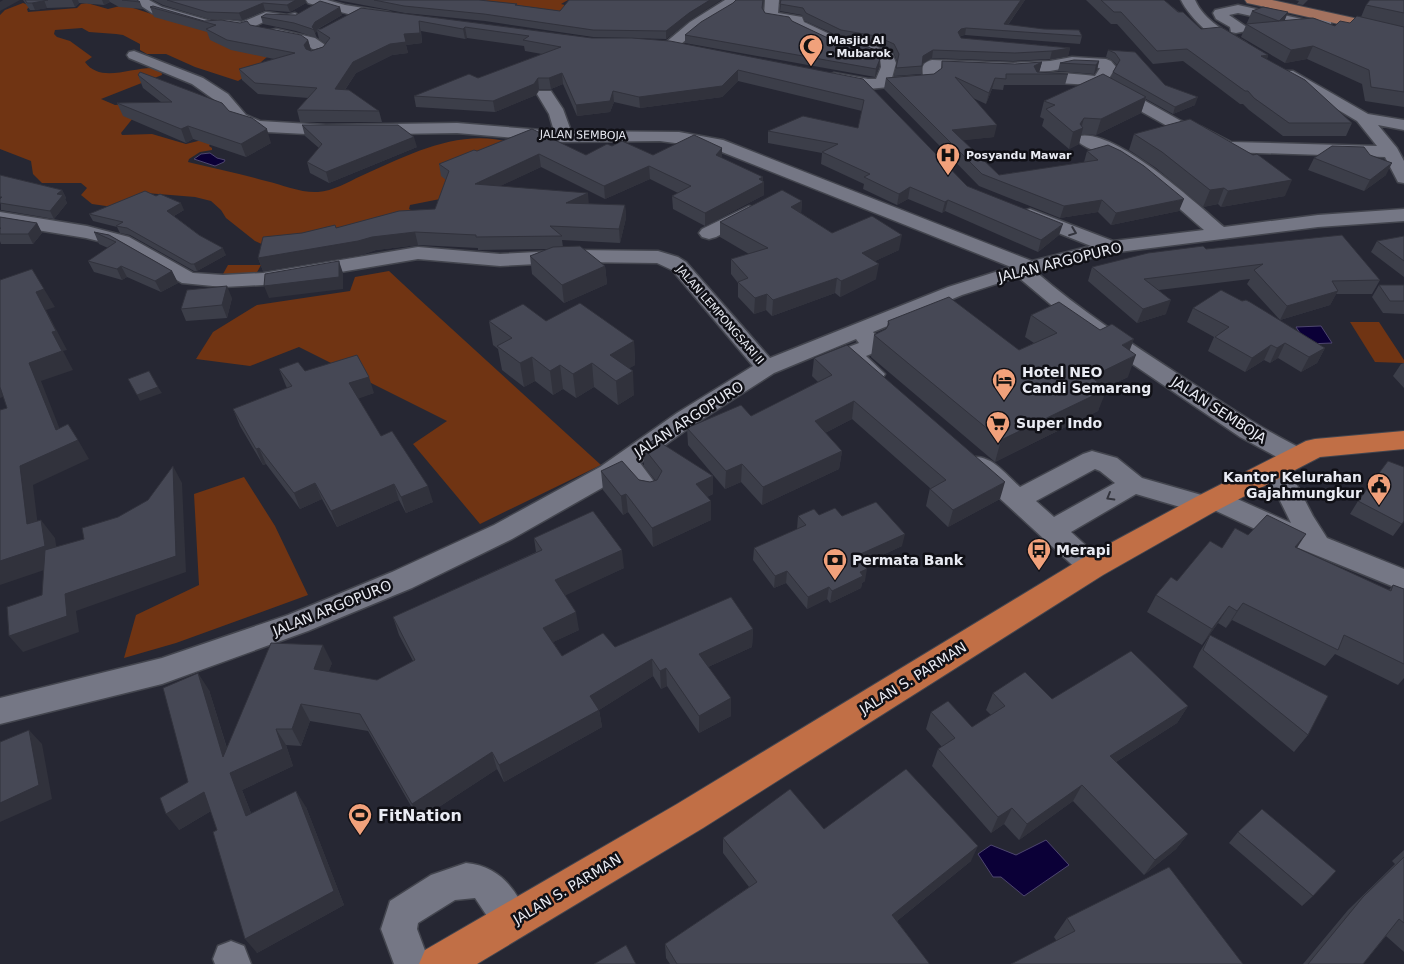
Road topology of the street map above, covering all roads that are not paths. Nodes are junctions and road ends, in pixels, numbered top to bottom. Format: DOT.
graph roads {
  1 [pos="139,0"];
  2 [pos="732,0"];
  3 [pos="772,0"];
  4 [pos="1188,0"];
  5 [pos="1252,0"];
  6 [pos="317,1"];
  7 [pos="238,12"];
  8 [pos="360,12"];
  9 [pos="1324,16"];
  10 [pos="262,18"];
  11 [pos="405,19"];
  12 [pos="338,25"];
  13 [pos="244,27"];
  14 [pos="1242,28"];
  15 [pos="1219,32"];
  16 [pos="1404,34"];
  17 [pos="1065,48"];
  18 [pos="688,50"];
  19 [pos="134,55"];
  20 [pos="316,56"];
  21 [pos="1106,64"];
  22 [pos="1273,64"];
  23 [pos="820,75"];
  24 [pos="1036,79"];
  25 [pos="1098,81"];
  26 [pos="876,88"];
  27 [pos="545,94"];
  28 [pos="1363,118"];
  29 [pos="608,120"];
  30 [pos="1404,124"];
  31 [pos="393,130"];
  32 [pos="564,136"];
  33 [pos="592,136"];
  34 [pos="1085,140"];
  35 [pos="360,145"];
  36 [pos="1391,152"];
  37 [pos="1404,178"];
  38 [pos="808,181"];
  39 [pos="792,190"];
  40 [pos="767,202"];
  41 [pos="1018,211"];
  42 [pos="1404,215"];
  43 [pos="0,218"];
  44 [pos="709,233"];
  45 [pos="1218,233"];
  46 [pos="1111,247"];
  47 [pos="1026,268"];
  48 [pos="858,330"];
  49 [pos="766,368"];
  50 [pos="893,391"];
  51 [pos="1404,440"];
  52 [pos="963,451"];
  53 [pos="625,461"];
  54 [pos="1287,463"];
  55 [pos="1133,484"];
  56 [pos="648,491"];
  57 [pos="1019,499"];
  58 [pos="1209,502"];
  59 [pos="1052,530"];
  60 [pos="1318,545"];
  61 [pos="1092,568"];
  62 [pos="1404,580"];
  63 [pos="0,711"];
  64 [pos="512,921"];
  65 [pos="412,964"];
  66 [pos="439,964"];
  1 -- 13 [label="street"];
  2 -- 18 [label="street"];
  3 -- 26 [label="street"];
  4 -- 15 [label="street"];
  5 -- 9 [label="main road"];
  6 -- 8 [label="street"];
  6 -- 10 [label="street"];
  7 -- 10 [label="street"];
  8 -- 11 [label="street"];
  8 -- 12 [label="street"];
  9 -- 14 [label="street"];
  9 -- 16 [label="main road"];
  10 -- 13 [label="street"];
  13 -- 20 [label="street"];
  14 -- 15 [label="street"];
  14 -- 15 [label="street"];
  17 -- 21 [label="street"];
  19 -- 31 [label="street, JALAN SEMBOJA"];
  21 -- 25 [label="street"];
  21 -- 26 [label="street"];
  22 -- 28 [label="street"];
  23 -- 26 [label="street"];
  24 -- 25 [label="street"];
  25 -- 36 [label="street"];
  27 -- 32 [label="street"];
  28 -- 30 [label="street"];
  28 -- 36 [label="street"];
  29 -- 33 [label="street"];
  31 -- 32 [label="street, JALAN SEMBOJA"];
  31 -- 35 [label="street"];
  32 -- 33 [label="street, JALAN SEMBOJA"];
  33 -- 38 [label="street, JALAN SEMBOJA"];
  34 -- 45 [label="street"];
  36 -- 37 [label="street"];
  38 -- 39 [label="street"];
  38 -- 47 [label="street, JALAN SEMBOJA"];
  40 -- 44 [label="street"];
  41 -- 46 [label="street, one-way"];
  42 -- 45 [label="street, JALAN ARGOPURO"];
  43 -- 49 [label="street, JALAN LEMPONGSARI II"];
  45 -- 46 [label="street, JALAN ARGOPURO"];
  46 -- 47 [label="street, JALAN ARGOPURO"];
  47 -- 48 [label="street, JALAN ARGOPURO"];
  47 -- 54 [label="street, JALAN SEMBOJA"];
  48 -- 49 [label="street, JALAN ARGOPURO"];
  48 -- 50 [label="street"];
  49 -- 53 [label="street, JALAN ARGOPURO"];
  51 -- 54 [label="highway, JALAN S. PARMAN"];
  52 -- 57 [label="street"];
  53 -- 56 [label="street"];
  53 -- 63 [label="street, JALAN ARGOPURO"];
  54 -- 58 [label="highway, JALAN S. PARMAN"];
  54 -- 60 [label="street"];
  55 -- 57 [label="street"];
  55 -- 58 [label="street"];
  55 -- 59 [label="street, one-way"];
  57 -- 59 [label="street"];
  58 -- 60 [label="street"];
  58 -- 61 [label="highway, JALAN S. PARMAN"];
  59 -- 61 [label="street"];
  60 -- 62 [label="street"];
  61 -- 64 [label="highway, JALAN S. PARMAN"];
  64 -- 65 [label="street"];
  64 -- 66 [label="highway, JALAN S. PARMAN"];
}
